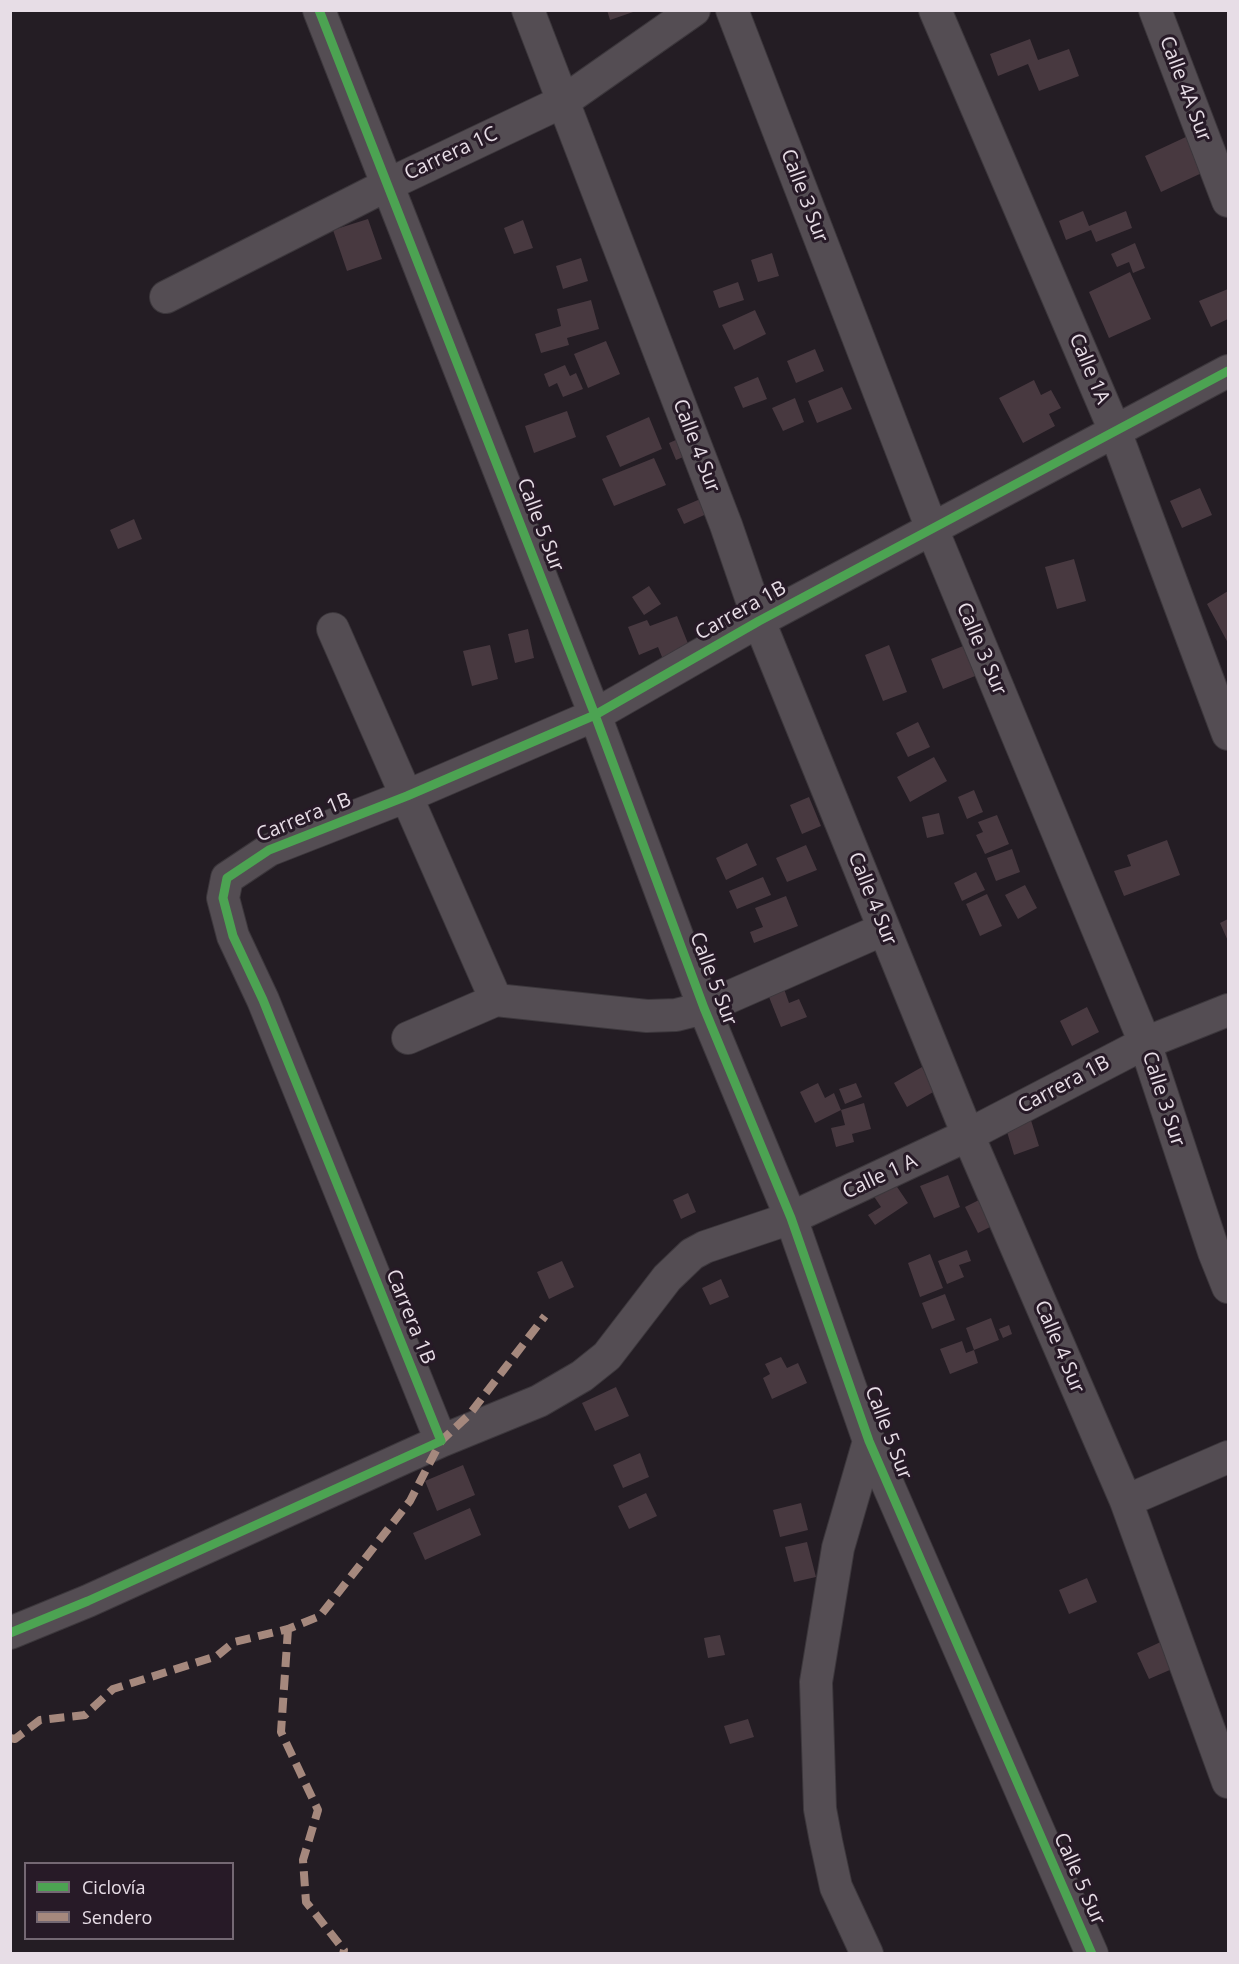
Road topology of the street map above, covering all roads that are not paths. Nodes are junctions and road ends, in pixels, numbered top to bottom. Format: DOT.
graph roads {
  1 [pos="319,10"];
  2 [pos="528,10"];
  3 [pos="694,10"];
  4 [pos="732,10"];
  5 [pos="935,10"];
  6 [pos="1155,10"];
  7 [pos="564,101"];
  8 [pos="387,185"];
  9 [pos="1228,201"];
  10 [pos="166,297"];
  11 [pos="1228,370"];
  12 [pos="1115,431"];
  13 [pos="932,529"];
  14 [pos="759,621"];
  15 [pos="333,629"];
  16 [pos="595,715"];
  17 [pos="1228,734"];
  18 [pos="407,796"];
  19 [pos="884,929"];
  20 [pos="496,1000"];
  21 [pos="704,1008"];
  22 [pos="1228,1010"];
  23 [pos="408,1038"];
  24 [pos="1145,1043"];
  25 [pos="968,1136"];
  26 [pos="791,1218"];
  27 [pos="1228,1287"];
  28 [pos="441,1441"];
  29 [pos="869,1441"];
  30 [pos="1228,1456"];
  31 [pos="1126,1501"];
  32 [pos="10,1633"];
  33 [pos="1228,1782"];
  34 [pos="867,1953"];
  35 [pos="1092,1953"];
  1 -- 8 [label="street, Calle 5 Sur"];
  2 -- 7 [label="street, Calle 4 Sur"];
  3 -- 7 [label="street, Carrera 1C"];
  4 -- 13 [label="street, Calle 3 Sur"];
  5 -- 12 [label="street, Calle 1A"];
  6 -- 9 [label="street, Calle 4A Sur"];
  7 -- 8 [label="street, Carrera 1C"];
  7 -- 14 [label="street, Calle 4 Sur"];
  8 -- 10 [label="street, Carrera 1C"];
  8 -- 16 [label="street, Calle 5 Sur"];
  11 -- 12 [label="street, Carrera 1B"];
  12 -- 13 [label="street, Carrera 1B"];
  12 -- 17 [label="street, Calle 1A"];
  13 -- 14 [label="street, Carrera 1B"];
  13 -- 24 [label="street, Calle 3 Sur"];
  14 -- 16 [label="street, Carrera 1B"];
  14 -- 19 [label="street, Calle 4 Sur"];
  15 -- 18 [label="street"];
  16 -- 18 [label="street, Carrera 1B"];
  16 -- 21 [label="street, Calle 5 Sur"];
  18 -- 20 [label="street"];
  18 -- 28 [label="street, Carrera 1B"];
  19 -- 21 [label="street"];
  19 -- 25 [label="street, Calle 4 Sur"];
  20 -- 21 [label="street"];
  20 -- 23 [label="street"];
  21 -- 26 [label="street, Calle 5 Sur"];
  22 -- 24 [label="street, Carrera 1B"];
  24 -- 25 [label="street, Carrera 1B"];
  24 -- 27 [label="street, Calle 3 Sur"];
  25 -- 26 [label="street, Calle 1 A"];
  25 -- 31 [label="street, Calle 4 Sur"];
  26 -- 28 [label="street, Calle 1 A"];
  26 -- 29 [label="street, Calle 5 Sur"];
  28 -- 32 [label="street"];
  29 -- 34 [label="street"];
  29 -- 35 [label="street, Calle 5 Sur"];
  30 -- 31 [label="street"];
  31 -- 33 [label="street, Calle 4 Sur"];
}
